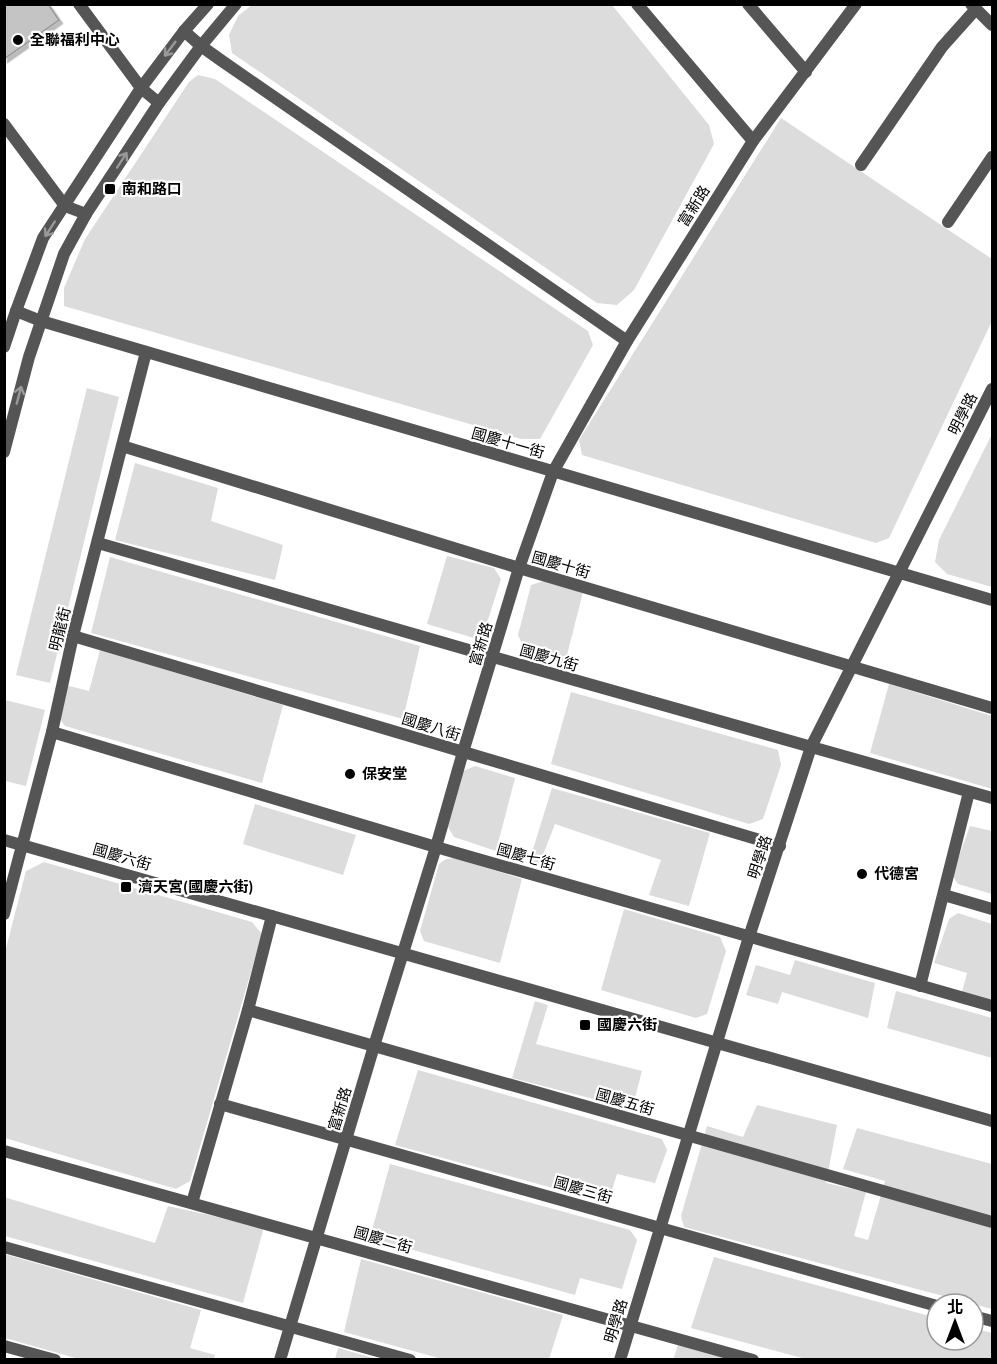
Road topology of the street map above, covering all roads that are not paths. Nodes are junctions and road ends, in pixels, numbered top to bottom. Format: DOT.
graph roads {
  1 [pos="79,4"];
  2 [pos="208,4"];
  3 [pos="236,4"];
  4 [pos="637,4"];
  5 [pos="748,4"];
  6 [pos="856,4"];
  7 [pos="974,7"];
  8 [pos="993,25"];
  9 [pos="184,31"];
  10 [pos="201,46"];
  11 [pos="806,72"];
  12 [pos="141,88"];
  13 [pos="159,103"];
  14 [pos="4,124"];
  15 [pos="753,141"];
  16 [pos="993,158"];
  17 [pos="861,165"];
  18 [pos="65,206"];
  19 [pos="86,214"];
  20 [pos="948,222"];
  21 [pos="16,311"];
  22 [pos="41,321"];
  23 [pos="627,341"];
  24 [pos="4,347"];
  25 [pos="146,352"];
  26 [pos="993,389"];
  27 [pos="122,446"];
  28 [pos="4,452"];
  29 [pos="553,471"];
  30 [pos="98,543"];
  31 [pos="519,568"];
  32 [pos="900,573"];
  33 [pos="993,600"];
  34 [pos="74,636"];
  35 [pos="492,657"];
  36 [pos="852,666"];
  37 [pos="993,708"];
  38 [pos="52,732"];
  39 [pos="811,747"];
  40 [pos="463,752"];
  41 [pos="969,792"];
  42 [pos="993,798"];
  43 [pos="4,840"];
  44 [pos="23,845"];
  45 [pos="780,846"];
  46 [pos="436,847"];
  47 [pos="944,895"];
  48 [pos="993,909"];
  49 [pos="4,914"];
  50 [pos="272,916"];
  51 [pos="749,937"];
  52 [pos="404,954"];
  53 [pos="920,986"];
  54 [pos="993,1006"];
  55 [pos="248,1010"];
  56 [pos="717,1042"];
  57 [pos="374,1046"];
  58 [pos="220,1104"];
  59 [pos="993,1121"];
  60 [pos="688,1135"];
  61 [pos="346,1140"];
  62 [pos="4,1150"];
  63 [pos="192,1203"];
  64 [pos="993,1222"];
  65 [pos="660,1228"];
  66 [pos="317,1238"];
  67 [pos="4,1246"];
  68 [pos="925,1303"];
  69 [pos="290,1326"];
  70 [pos="630,1326"];
  71 [pos="4,1346"];
  72 [pos="55,1359"];
  73 [pos="280,1359"];
  74 [pos="410,1359"];
  75 [pos="620,1359"];
  76 [pos="753,1359"];
  1 -- 12 [label="street"];
  2 -- 9 [label="street"];
  3 -- 10 [label="street"];
  4 -- 15 [label="street"];
  5 -- 11 [label="street"];
  6 -- 11 [label="street, 富新路"];
  7 -- 8 [label="street"];
  7 -- 17 [label="street"];
  9 -- 10 [label="street"];
  9 -- 12 [label="street, one-way"];
  10 -- 13 [label="street"];
  10 -- 23 [label="street"];
  11 -- 15 [label="street, 富新路"];
  12 -- 13 [label="street"];
  12 -- 18 [label="street"];
  19 -- 13 [label="street, one-way"];
  14 -- 18 [label="street"];
  15 -- 23 [label="street, 富新路"];
  16 -- 20 [label="street"];
  18 -- 19 [label="street"];
  18 -- 21 [label="street, one-way"];
  19 -- 22 [label="street"];
  21 -- 22 [label="street, 國慶十一街"];
  21 -- 24 [label="street"];
  22 -- 25 [label="street, 國慶十一街"];
  28 -- 22 [label="street, one-way"];
  23 -- 29 [label="street, 富新路"];
  25 -- 27 [label="street, 明龍街"];
  25 -- 29 [label="street, 國慶十一街"];
  26 -- 32 [label="street, 明學路"];
  27 -- 30 [label="street, 明龍街"];
  27 -- 31 [label="street, 國慶十街"];
  29 -- 31 [label="street, 富新路"];
  29 -- 32 [label="street, 國慶十一街"];
  30 -- 34 [label="street, 明龍街"];
  30 -- 35 [label="street, 國慶九街"];
  31 -- 35 [label="street, 富新路"];
  31 -- 36 [label="street, 國慶十街"];
  32 -- 33 [label="street, 國慶十一街"];
  32 -- 36 [label="street, 明學路"];
  34 -- 38 [label="street, 明龍街"];
  34 -- 40 [label="street, 國慶八街"];
  35 -- 39 [label="street, 國慶九街"];
  35 -- 40 [label="street, 富新路"];
  36 -- 37 [label="street, 國慶十街"];
  36 -- 39 [label="street, 明學路"];
  38 -- 44 [label="street, 明龍街"];
  38 -- 46 [label="street, 國慶七街"];
  39 -- 41 [label="street, 國慶九街"];
  39 -- 45 [label="street, 明學路"];
  40 -- 45 [label="street, 國慶八街"];
  40 -- 46 [label="street, 富新路"];
  41 -- 42 [label="street, 國慶九街"];
  41 -- 47 [label="street"];
  43 -- 44 [label="street, 國慶六街"];
  44 -- 49 [label="street, 明龍街"];
  44 -- 50 [label="street, 國慶六街"];
  45 -- 51 [label="street, 明學路"];
  46 -- 51 [label="street, 國慶七街"];
  46 -- 52 [label="street, 富新路"];
  47 -- 48 [label="street"];
  47 -- 53 [label="street"];
  50 -- 52 [label="street, 國慶六街"];
  50 -- 55 [label="street"];
  51 -- 53 [label="street, 國慶七街"];
  51 -- 56 [label="street, 明學路"];
  52 -- 56 [label="street, 國慶六街"];
  52 -- 57 [label="street, 富新路"];
  53 -- 54 [label="street, 國慶七街"];
  55 -- 57 [label="street, 國慶五街"];
  55 -- 58 [label="street"];
  56 -- 59 [label="street, 國慶六街"];
  56 -- 60 [label="street, 明學路"];
  57 -- 60 [label="street, 國慶五街"];
  57 -- 61 [label="street, 富新路"];
  58 -- 61 [label="street, 國慶三街"];
  58 -- 63 [label="street"];
  60 -- 64 [label="street, 國慶五街"];
  60 -- 65 [label="street, 明學路"];
  61 -- 65 [label="street, 國慶三街"];
  61 -- 66 [label="street, 富新路"];
  62 -- 63 [label="street, 國慶二街"];
  63 -- 66 [label="street, 國慶二街"];
  65 -- 68 [label="street, 國慶三街"];
  65 -- 70 [label="street, 明學路"];
  66 -- 69 [label="street, 富新路"];
  66 -- 70 [label="street, 國慶二街"];
  67 -- 69 [label="street"];
  69 -- 73 [label="street, 富新路"];
  69 -- 74 [label="street"];
  70 -- 75 [label="street, 明學路"];
  70 -- 76 [label="street, 國慶二街"];
  71 -- 72 [label="street"];
}
